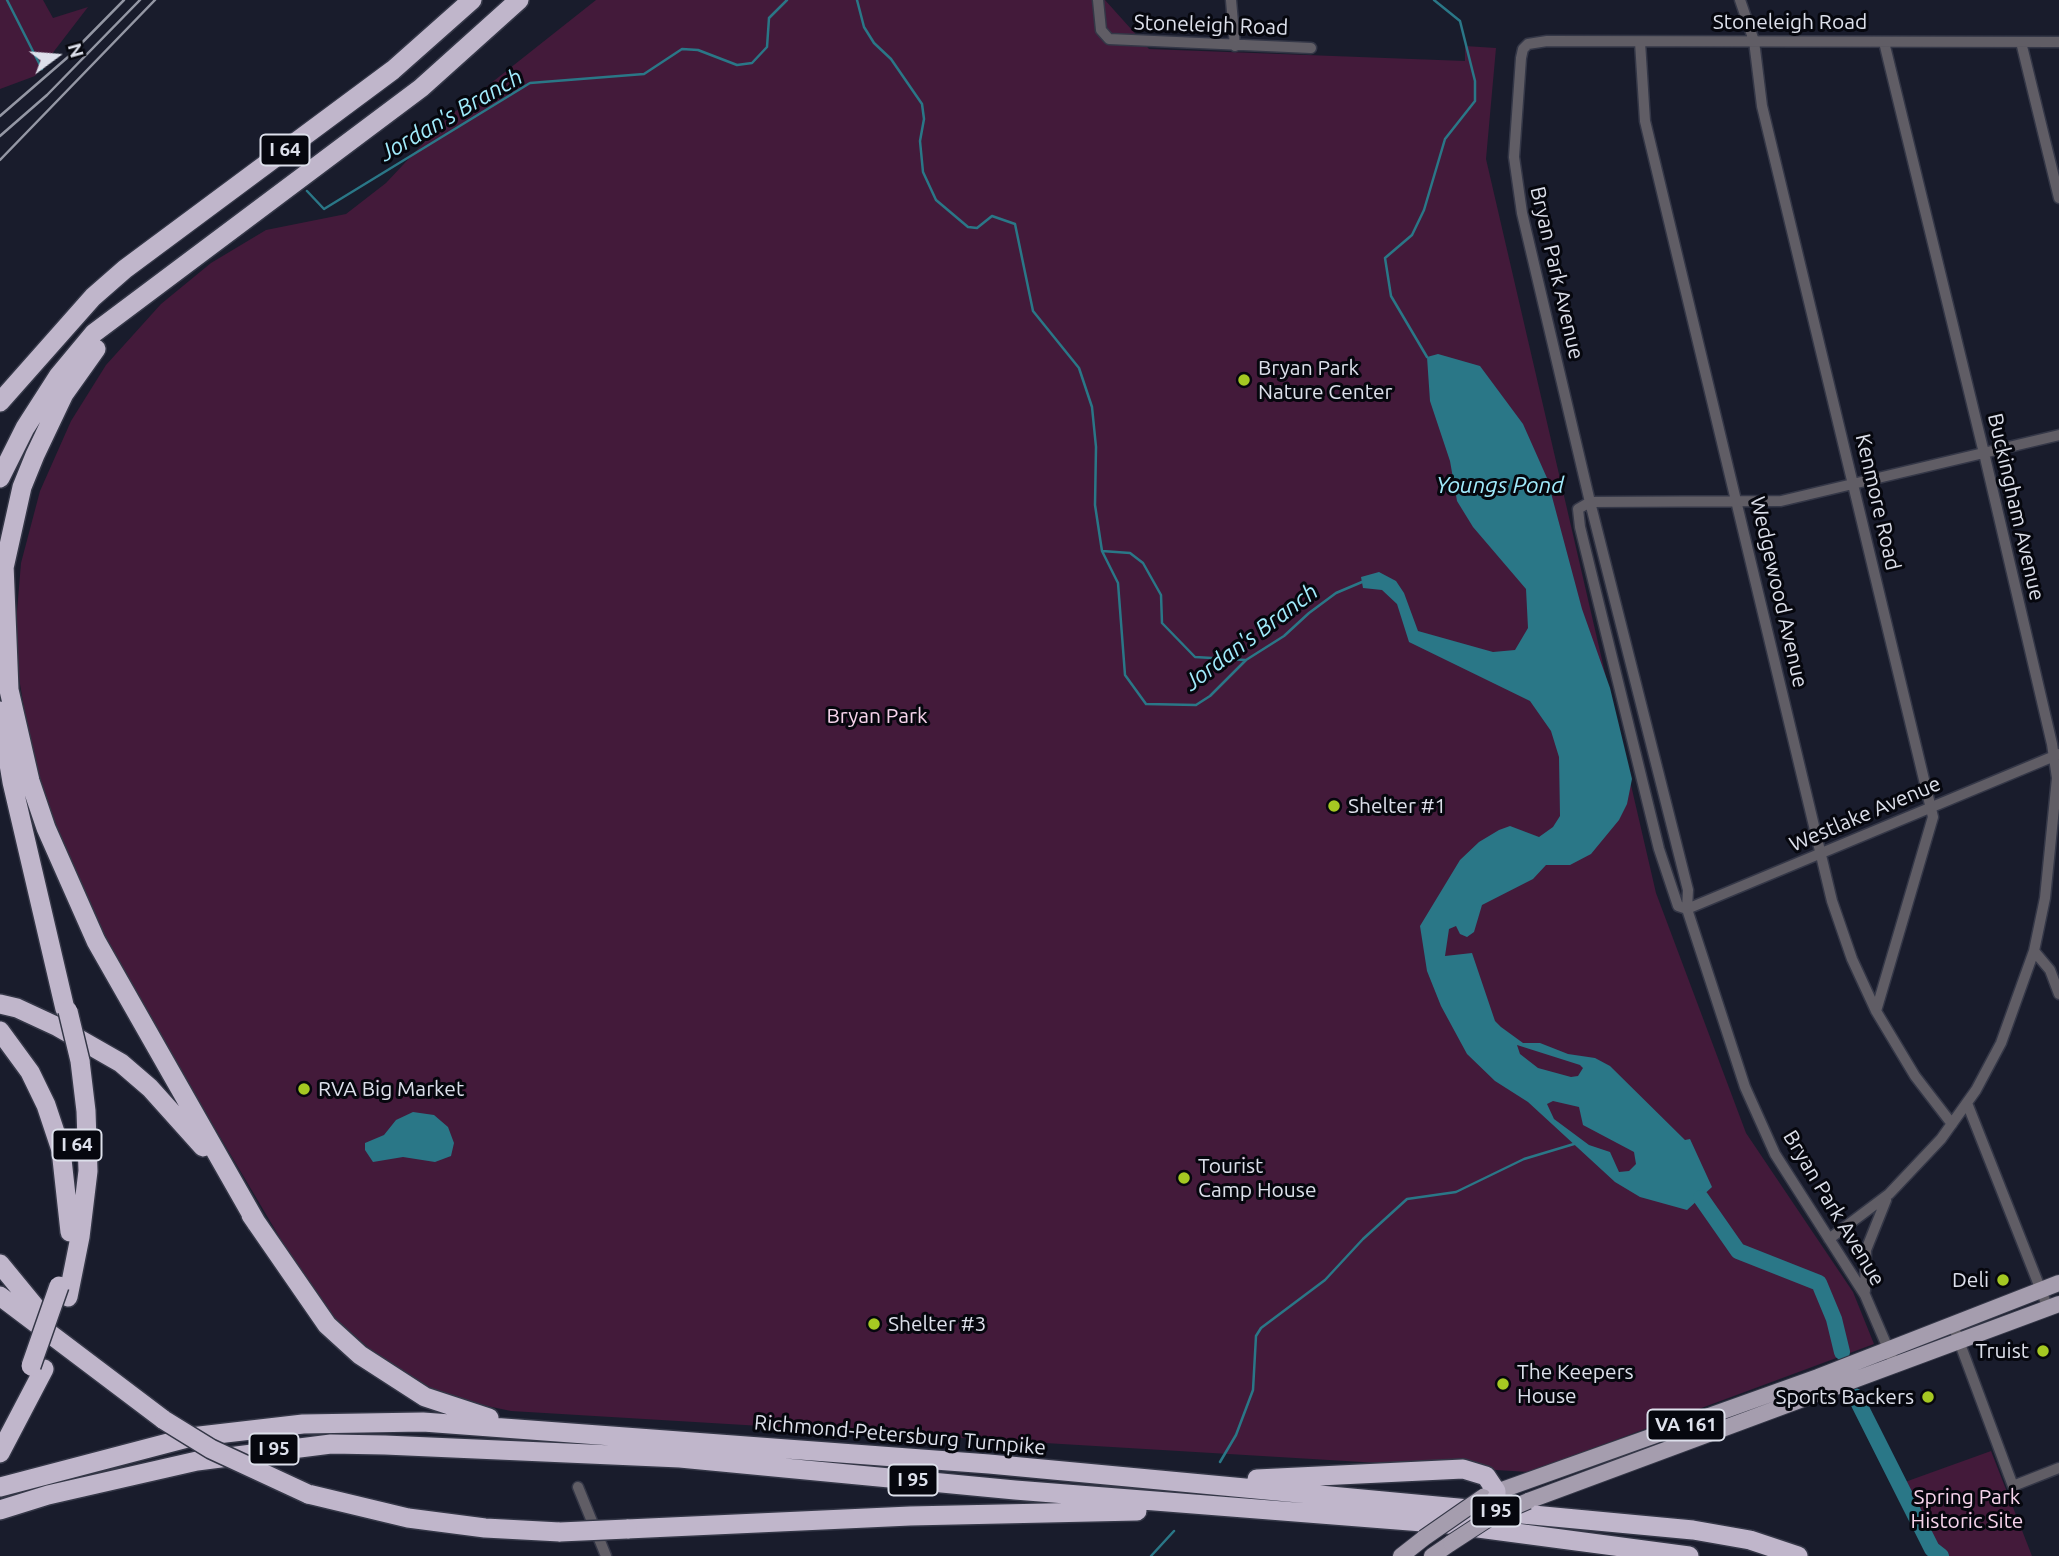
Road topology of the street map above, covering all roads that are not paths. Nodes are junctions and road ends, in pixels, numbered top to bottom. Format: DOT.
graph roads {
  1 [pos="472,0"];
  2 [pos="519,0"];
  3 [pos="1098,0"];
  4 [pos="1231,0"];
  5 [pos="1740,0"];
  6 [pos="1754,41"];
  7 [pos="1640,42"];
  8 [pos="1884,42"];
  9 [pos="2021,42"];
  10 [pos="2059,42"];
  11 [pos="1235,46"];
  12 [pos="1311,48"];
  13 [pos="1523,49"];
  14 [pos="2059,198"];
  15 [pos="145,293"];
  16 [pos="0,402"];
  17 [pos="2059,435"];
  18 [pos="1984,453"];
  19 [pos="0,478"];
  20 [pos="1854,484"];
  21 [pos="1590,502"];
  22 [pos="1738,502"];
  23 [pos="4,564"];
  24 [pos="0,587"];
  25 [pos="0,711"];
  26 [pos="2057,758"];
  27 [pos="1931,807"];
  28 [pos="1820,853"];
  29 [pos="2054,855"];
  30 [pos="1687,909"];
  31 [pos="2034,951"];
  32 [pos="2059,994"];
  33 [pos="0,1004"];
  34 [pos="1875,1011"];
  35 [pos="0,1031"];
  36 [pos="76,1059"];
  37 [pos="1967,1103"];
  38 [pos="1952,1124"];
  39 [pos="1889,1194"];
  40 [pos="257,1224"];
  41 [pos="70,1232"];
  42 [pos="1829,1239"];
  43 [pos="0,1264"];
  44 [pos="2059,1283"];
  45 [pos="2040,1291"];
  46 [pos="63,1292"];
  47 [pos="1865,1295"];
  48 [pos="0,1296"];
  49 [pos="2053,1306"];
  50 [pos="1953,1325"];
  51 [pos="1960,1342"];
  52 [pos="1889,1350"];
  53 [pos="1896,1367"];
  54 [pos="119,1387"];
  55 [pos="534,1430"];
  56 [pos="2,1442"];
  57 [pos="2059,1468"];
  58 [pos="1191,1483"];
  59 [pos="0,1487"];
  60 [pos="578,1487"];
  61 [pos="1492,1501"];
  62 [pos="1251,1509"];
  63 [pos="0,1510"];
  64 [pos="1564,1540"];
  65 [pos="1414,1550"];
  66 [pos="606,1556"];
  67 [pos="1432,1556"];
  68 [pos="1632,1556"];
  69 [pos="1689,1556"];
  70 [pos="1798,1556"];
  1 -- 16 [label="highway, I 64"];
  2 -- 15 [label="highway, I 64"];
  3 -- 11 [label="street, Stoneleigh Road"];
  4 -- 11 [label="street"];
  5 -- 6 [label="street, Kenmore Road"];
  6 -- 7 [label="street, Stoneleigh Road"];
  6 -- 8 [label="street, Stoneleigh Road"];
  6 -- 20 [label="street, Kenmore Road"];
  7 -- 13 [label="street, Stoneleigh Road"];
  7 -- 22 [label="street, Wedgewood Avenue"];
  8 -- 9 [label="street, Stoneleigh Road"];
  8 -- 18 [label="street, Buckingham Avenue"];
  9 -- 10 [label="street, Stoneleigh Road"];
  9 -- 14 [label="street"];
  11 -- 12 [label="street, Stoneleigh Road"];
  13 -- 21 [label="street, Bryan Park Avenue"];
  15 -- 19 [label="highway"];
  15 -- 23 [label="highway, I 64"];
  17 -- 18 [label="street"];
  18 -- 20 [label="street"];
  18 -- 26 [label="street, Buckingham Avenue"];
  20 -- 22 [label="street"];
  20 -- 27 [label="street, Kenmore Road"];
  21 -- 22 [label="street"];
  21 -- 30 [label="street, Bryan Park Avenue"];
  21 -- 30 [label="street, Bryan Park Avenue"];
  22 -- 28 [label="street, Wedgewood Avenue"];
  23 -- 24 [label="highway, I 64"];
  23 -- 40 [label="highway"];
  25 -- 36 [label="highway, I 64, bridge"];
  26 -- 27 [label="street, Westlake Avenue"];
  26 -- 29 [label="street, Buckingham Avenue"];
  27 -- 28 [label="street, Westlake Avenue"];
  27 -- 34 [label="street, Kenmore Road"];
  28 -- 30 [label="street, Westlake Avenue"];
  28 -- 34 [label="street, Wedgewood Avenue"];
  29 -- 31 [label="street, Buckingham Avenue"];
  30 -- 42 [label="street, Bryan Park Avenue"];
  31 -- 32 [label="street"];
  31 -- 37 [label="street, Buckingham Avenue"];
  33 -- 40 [label="highway"];
  34 -- 38 [label="street, Wedgewood Avenue"];
  35 -- 41 [label="highway"];
  36 -- 41 [label="highway, I 64"];
  36 -- 46 [label="highway"];
  37 -- 38 [label="street, Buckingham Avenue"];
  37 -- 45 [label="street"];
  38 -- 39 [label="street, Buckingham Avenue"];
  39 -- 42 [label="street, Buckingham Avenue"];
  39 -- 47 [label="street, Buckingham Avenue"];
  40 -- 55 [label="highway"];
  41 -- 46 [label="highway, I 64"];
  42 -- 47 [label="street, Bryan Park Avenue"];
  43 -- 54 [label="highway"];
  44 -- 45 [label="main road, VA 161"];
  45 -- 49 [label="street"];
  45 -- 50 [label="main road, VA 161"];
  46 -- 56 [label="highway, I 64, bridge"];
  47 -- 52 [label="street, Bryan Park Avenue"];
  48 -- 54 [label="highway"];
  49 -- 51 [label="main road, VA 161"];
  50 -- 51 [label="street"];
  50 -- 52 [label="main road, VA 161"];
  51 -- 53 [label="main road, VA 161"];
  51 -- 57 [label="street"];
  52 -- 53 [label="street, Bryan Park Avenue"];
  52 -- 61 [label="main road, VA 161"];
  53 -- 61 [label="main road, VA 161, bridge"];
  54 -- 62 [label="highway, bridge"];
  55 -- 58 [label="highway, Richmond-Petersburg Turnpike / I 95"];
  55 -- 59 [label="highway, Richmond-Petersburg Turnpike / I 95"];
  58 -- 61 [label="highway"];
  58 -- 70 [label="highway, Richmond-Petersburg Turnpike / I 95"];
  60 -- 66 [label="street"];
  61 -- 65 [label="main road, VA 161, bridge"];
  61 -- 67 [label="main road, VA 161, bridge"];
  62 -- 63 [label="highway, Richmond-Petersburg Turnpike / I 95"];
  62 -- 64 [label="highway, Richmond-Petersburg Turnpike / I 95"];
  64 -- 68 [label="highway"];
  64 -- 69 [label="highway, Richmond-Petersburg Turnpike / I 95"];
}
